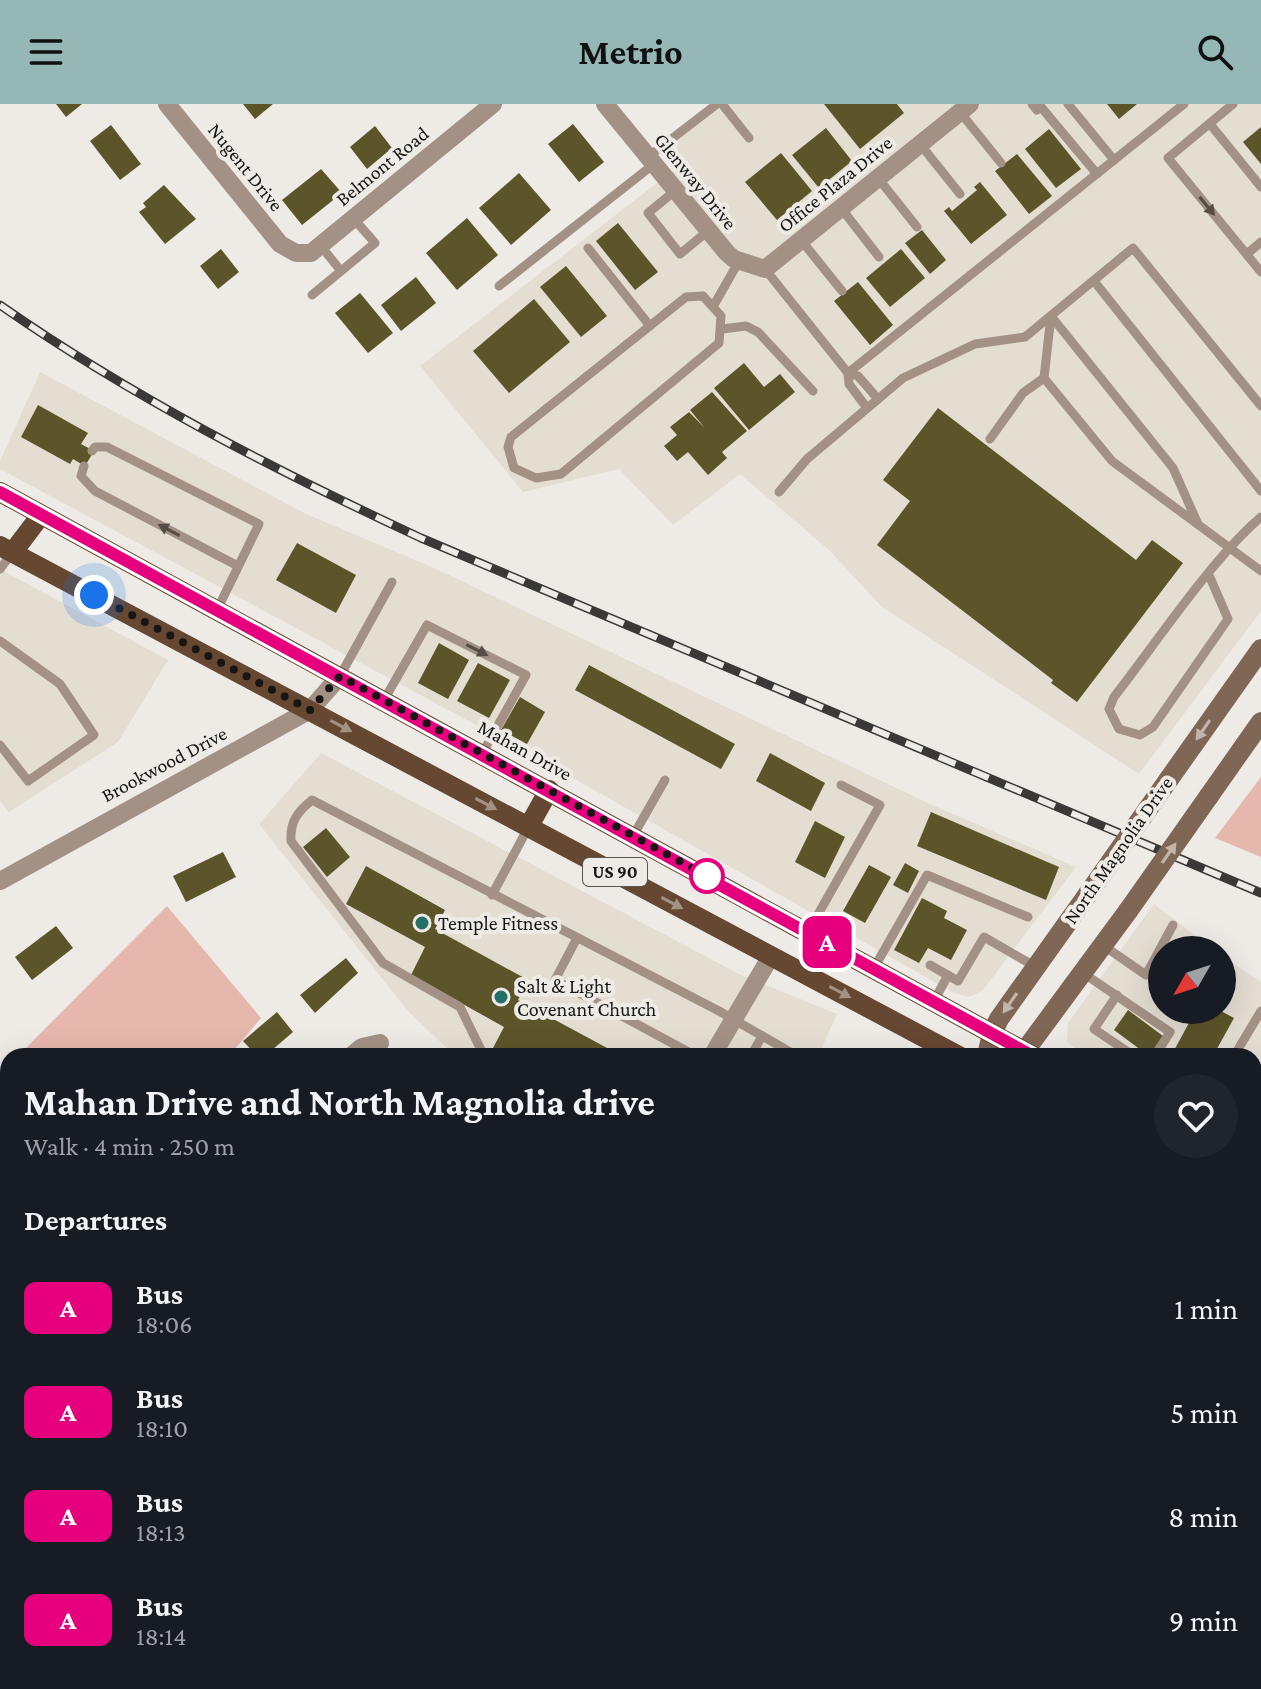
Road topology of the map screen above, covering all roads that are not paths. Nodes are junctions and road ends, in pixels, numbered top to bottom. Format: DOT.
graph roads {
  1 [pos="167,104"];
  2 [pos="493,104"];
  3 [pos="605,104"];
  4 [pos="720,104"];
  5 [pos="1032,104"];
  6 [pos="1068,104"];
  7 [pos="1184,104"];
  8 [pos="1233,104"];
  9 [pos="965,108"];
  10 [pos="1210,124"];
  11 [pos="749,138"];
  12 [pos="920,144"];
  13 [pos="651,160"];
  14 [pos="1114,160"];
  15 [pos="1001,163"];
  16 [pos="1097,174"];
  17 [pos="878,178"];
  18 [pos="1261,187"];
  19 [pos="676,190"];
  20 [pos="960,194"];
  21 [pos="841,208"];
  22 [pos="353,218"];
  23 [pos="917,227"];
  24 [pos="708,231"];
  25 [pos="801,240"];
  26 [pos="1261,242"];
  27 [pos="320,245"];
  28 [pos="588,248"];
  29 [pos="296,253"];
  30 [pos="1247,254"];
  31 [pos="879,257"];
  32 [pos="739,261"];
  33 [pos="765,269"];
  34 [pos="341,271"];
  35 [pos="1261,272"];
  36 [pos="1094,281"];
  37 [pos="499,286"];
  38 [pos="842,291"];
  39 [pos="312,295"];
  40 [pos="714,305"];
  41 [pos="1051,316"];
  42 [pos="650,326"];
  43 [pos="722,329"];
  44 [pos="848,373"];
  45 [pos="1044,378"];
  46 [pos="813,391"];
  47 [pos="878,399"];
  48 [pos="1261,406"];
  49 [pos="867,408"];
  50 [pos="990,439"];
  51 [pos="92,451"];
  52 [pos="84,466"];
  53 [pos="1261,491"];
  54 [pos="0,492"];
  55 [pos="779,492"];
  56 [pos="41,515"];
  57 [pos="1261,517"];
  58 [pos="1199,525"];
  59 [pos="1230,548"];
  60 [pos="4,556"];
  61 [pos="238,566"];
  62 [pos="1261,571"];
  63 [pos="1209,575"];
  64 [pos="392,582"];
  65 [pos="218,608"];
  66 [pos="0,641"];
  67 [pos="1261,649"];
  68 [pos="340,676"];
  69 [pos="384,700"];
  70 [pos="310,710"];
  71 [pos="1261,722"];
  72 [pos="0,745"];
  73 [pos="482,754"];
  74 [pos="665,780"];
  75 [pos="841,785"];
  76 [pos="549,790"];
  77 [pos="529,826"];
  78 [pos="633,836"];
  79 [pos="0,881"];
  80 [pos="492,895"];
  81 [pos="1028,917"];
  82 [pos="1173,925"];
  83 [pos="808,932"];
  84 [pos="577,938"];
  85 [pos="1103,945"];
  86 [pos="771,956"];
  87 [pos="930,965"];
  88 [pos="1036,967"];
  89 [pos="874,968"];
  90 [pos="1083,973"];
  91 [pos="948,975"];
  92 [pos="1117,995"];
  93 [pos="934,1001"];
  94 [pos="1261,1011"];
  95 [pos="733,1019"];
  96 [pos="992,1033"];
  97 [pos="762,1036"];
  98 [pos="380,1043"];
  99 [pos="361,1048"];
  100 [pos="480,1048"];
  101 [pos="681,1048"];
  102 [pos="717,1048"];
  103 [pos="755,1048"];
  104 [pos="783,1048"];
  105 [pos="944,1048"];
  106 [pos="989,1048"];
  107 [pos="1016,1048"];
  108 [pos="1032,1048"];
  109 [pos="1122,1048"];
  110 [pos="1160,1048"];
  111 [pos="1239,1048"];
  1 -- 29 [label="street, Nugent Drive"];
  2 -- 22 [label="street, Belmont Road"];
  3 -- 13 [label="street, Glenway Drive"];
  4 -- 11 [label="lane"];
  4 -- 13 [label="lane"];
  5 -- 16 [label="lane"];
  6 -- 14 [label="lane"];
  7 -- 14 [label="lane"];
  8 -- 10 [label="lane"];
  9 -- 12 [label="street, Office Plaza Drive"];
  9 -- 15 [label="lane"];
  10 -- 18 [label="lane"];
  10 -- 30 [label="lane, one-way"];
  12 -- 17 [label="street, Office Plaza Drive"];
  12 -- 20 [label="lane"];
  13 -- 19 [label="street, Glenway Drive"];
  13 -- 37 [label="lane"];
  14 -- 16 [label="lane"];
  16 -- 44 [label="lane"];
  17 -- 21 [label="street, Office Plaza Drive"];
  17 -- 23 [label="lane"];
  19 -- 24 [label="street, Glenway Drive"];
  19 -- 24 [label="lane"];
  21 -- 25 [label="street, Office Plaza Drive"];
  21 -- 31 [label="lane"];
  22 -- 27 [label="street, Belmont Road"];
  22 -- 34 [label="lane"];
  24 -- 32 [label="street, Glenway Drive"];
  25 -- 33 [label="street, Office Plaza Drive"];
  25 -- 38 [label="lane"];
  26 -- 30 [label="lane"];
  27 -- 29 [label="street, Belmont Road"];
  27 -- 34 [label="lane"];
  28 -- 42 [label="lane"];
  30 -- 35 [label="lane"];
  32 -- 33 [label="street, Glenway Drive"];
  32 -- 40 [label="lane"];
  33 -- 44 [label="lane"];
  34 -- 39 [label="lane"];
  36 -- 41 [label="lane"];
  36 -- 48 [label="lane"];
  36 -- 53 [label="lane"];
  40 -- 42 [label="lane"];
  40 -- 43 [label="lane"];
  41 -- 45 [label="lane"];
  41 -- 47 [label="lane"];
  41 -- 58 [label="lane"];
  42 -- 43 [label="lane"];
  43 -- 46 [label="lane"];
  44 -- 47 [label="lane"];
  44 -- 49 [label="lane"];
  45 -- 50 [label="lane"];
  45 -- 58 [label="lane"];
  47 -- 49 [label="lane"];
  49 -- 55 [label="lane"];
  51 -- 61 [label="lane"];
  61 -- 52 [label="lane, one-way"];
  54 -- 56 [label="main road, Mahan Drive / US 90"];
  56 -- 60 [label="main road"];
  56 -- 65 [label="main road, Mahan Drive / US 90"];
  57 -- 59 [label="lane"];
  58 -- 59 [label="lane"];
  59 -- 62 [label="lane"];
  59 -- 63 [label="lane"];
  60 -- 70 [label="main road, US 90"];
  61 -- 65 [label="lane"];
  63 -- 63 [label="lane"];
  64 -- 68 [label="lane"];
  65 -- 68 [label="main road, Mahan Drive / US 90"];
  66 -- 72 [label="lane"];
  67 -- 88 [label="main road, North Magnolia Drive, one-way, bridge"];
  68 -- 69 [label="main road, Mahan Drive / US 90"];
  68 -- 70 [label="street, Brookwood Drive"];
  69 -- 73 [label="main road, Mahan Drive / US 90"];
  69 -- 73 [label="lane, one-way"];
  70 -- 77 [label="main road, US 90, one-way"];
  70 -- 79 [label="street, Brookwood Drive"];
  85 -- 71 [label="main road, one-way, bridge"];
  73 -- 76 [label="main road, Mahan Drive / US 90"];
  74 -- 78 [label="lane"];
  75 -- 83 [label="lane"];
  76 -- 77 [label="main road"];
  76 -- 78 [label="main road, Mahan Drive / US 90"];
  77 -- 80 [label="lane"];
  77 -- 86 [label="main road, US 90, one-way"];
  78 -- 83 [label="main road, Mahan Drive / US 90"];
  80 -- 84 [label="lane"];
  80 -- 100 [label="lane"];
  81 -- 89 [label="lane"];
  82 -- 85 [label="lane"];
  83 -- 89 [label="main road, Mahan Drive / US 90"];
  84 -- 95 [label="lane"];
  84 -- 101 [label="lane"];
  85 -- 90 [label="main road"];
  86 -- 95 [label="street"];
  86 -- 105 [label="main road, US 90, one-way"];
  87 -- 91 [label="lane"];
  88 -- 91 [label="lane"];
  88 -- 96 [label="main road, North Magnolia Drive, one-way"];
  89 -- 93 [label="main road, Mahan Drive / US 90"];
  90 -- 92 [label="lane"];
  90 -- 108 [label="main road"];
  91 -- 93 [label="lane"];
  92 -- 109 [label="lane"];
  92 -- 110 [label="lane"];
  93 -- 96 [label="main road, Mahan Drive / US 90"];
  94 -- 111 [label="lane"];
  95 -- 97 [label="lane"];
  95 -- 102 [label="street"];
  96 -- 106 [label="main road, North Magnolia Drive"];
  96 -- 107 [label="main road, Mahan Drive / US 90"];
  97 -- 103 [label="lane"];
  97 -- 104 [label="lane"];
  98 -- 99 [label="street"];
}
